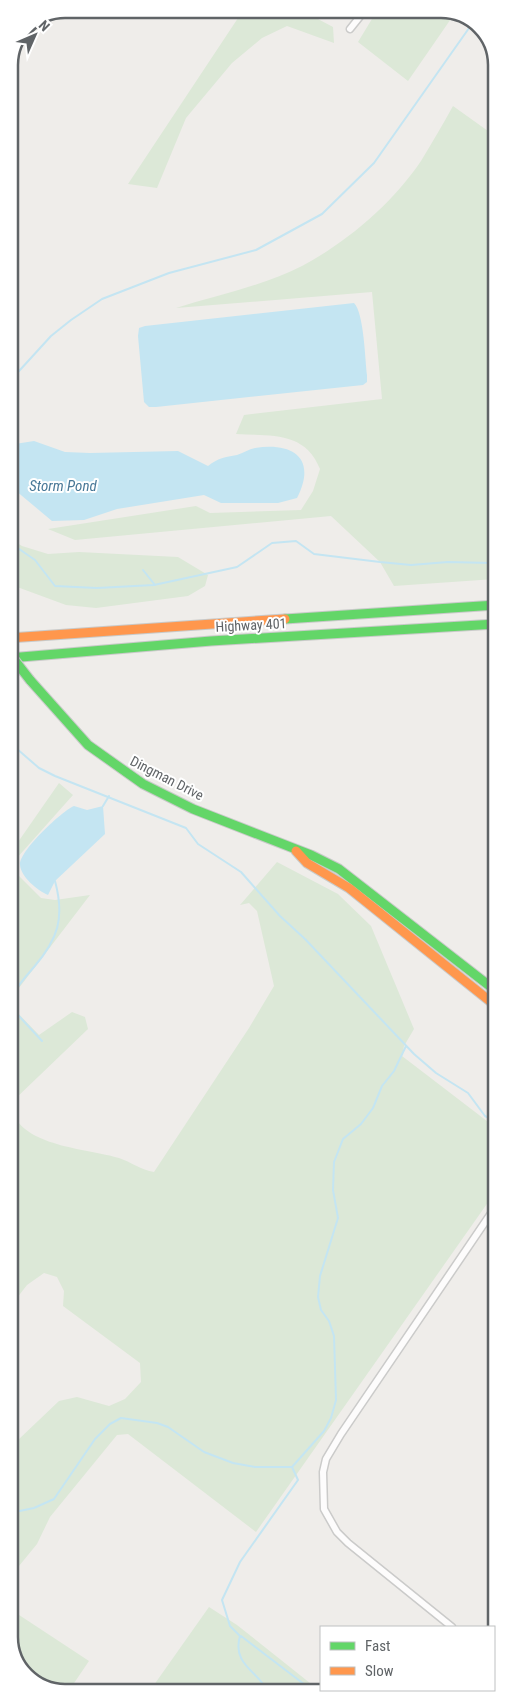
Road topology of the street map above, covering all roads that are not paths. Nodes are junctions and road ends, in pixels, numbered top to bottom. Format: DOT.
graph roads {
  1 [pos="359,18"];
  2 [pos="350,29"];
  3 [pos="488,602"];
  4 [pos="479,606"];
  5 [pos="488,606"];
  6 [pos="488,624"];
  7 [pos="18,637"];
  8 [pos="18,657"];
  9 [pos="18,665"];
  10 [pos="296,850"];
  11 [pos="488,985"];
  12 [pos="488,1000"];
  13 [pos="488,1218"];
  14 [pos="451,1626"];
  1 -- 2 [label="street"];
  3 -- 4 [label="main road"];
  4 -- 5 [label="main road, Highway 401"];
  4 -- 7 [label="main road, Highway 401"];
  6 -- 8 [label="main road, Highway 401"];
  9 -- 10 [label="main road, Dingman Drive, bridge"];
  10 -- 11 [label="main road, Dingman Drive"];
  10 -- 12 [label="main road, Dingman Drive"];
  13 -- 14 [label="street"];
}
